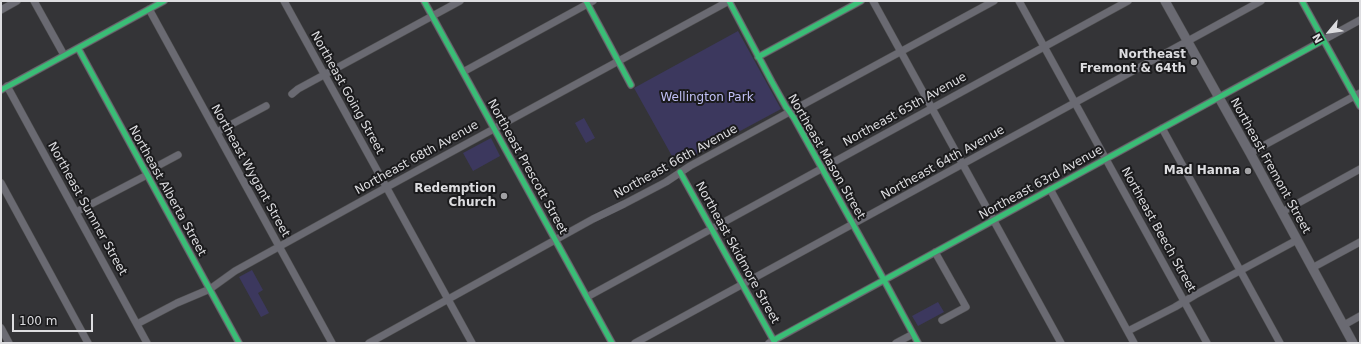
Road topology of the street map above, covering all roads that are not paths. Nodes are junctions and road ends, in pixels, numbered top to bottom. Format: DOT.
graph roads {
  1 [pos="17,1"];
  2 [pos="34,1"];
  3 [pos="164,1"];
  4 [pos="284,1"];
  5 [pos="424,1"];
  6 [pos="460,1"];
  7 [pos="729,1"];
  8 [pos="861,1"];
  9 [pos="873,1"];
  10 [pos="994,1"];
  11 [pos="1019,1"];
  12 [pos="1128,1"];
  13 [pos="1165,1"];
  14 [pos="1261,1"];
  15 [pos="1302,1"];
  16 [pos="589,2"];
  17 [pos="149,9"];
  18 [pos="1,10"];
  19 [pos="432,16"];
  20 [pos="1360,20"];
  21 [pos="1324,40"];
  22 [pos="1188,41"];
  23 [pos="1044,47"];
  24 [pos="78,48"];
  25 [pos="901,52"];
  26 [pos="64,55"];
  27 [pos="758,57"];
  28 [pos="618,62"];
  29 [pos="463,72"];
  30 [pos="325,75"];
  31 [pos="631,85"];
  32 [pos="4,88"];
  33 [pos="292,94"];
  34 [pos="1357,95"];
  35 [pos="1219,97"];
  36 [pos="1075,103"];
  37 [pos="266,106"];
  38 [pos="1360,106"];
  39 [pos="932,108"];
  40 [pos="790,112"];
  41 [pos="1162,128"];
  42 [pos="494,129"];
  43 [pos="217,132"];
  44 [pos="1250,153"];
  45 [pos="178,155"];
  46 [pos="1106,158"];
  47 [pos="963,164"];
  48 [pos="822,168"];
  49 [pos="1360,169"];
  50 [pos="680,172"];
  51 [pos="147,175"];
  52 [pos="1,183"];
  53 [pos="387,187"];
  54 [pos="1050,189"];
  55 [pos="76,212"];
  56 [pos="1282,212"];
  57 [pos="994,220"];
  58 [pos="853,224"];
  59 [pos="712,228"];
  60 [pos="556,240"];
  61 [pos="1297,240"];
  62 [pos="1360,242"];
  63 [pos="279,247"];
  64 [pos="935,252"];
  65 [pos="1312,268"];
  66 [pos="1241,270"];
  67 [pos="884,280"];
  68 [pos="743,284"];
  69 [pos="210,289"];
  70 [pos="587,297"];
  71 [pos="448,299"];
  72 [pos="1185,301"];
  73 [pos="1360,316"];
  74 [pos="942,320"];
  75 [pos="137,324"];
  76 [pos="1344,325"];
  77 [pos="1,328"];
  78 [pos="1128,331"];
  79 [pos="913,334"];
  80 [pos="773,342"];
  81 [pos="1350,342"];
  82 [pos="9,343"];
  83 [pos="88,343"];
  84 [pos="147,343"];
  85 [pos="239,343"];
  86 [pos="332,343"];
  87 [pos="369,343"];
  88 [pos="472,343"];
  89 [pos="612,343"];
  90 [pos="635,343"];
  91 [pos="896,343"];
  92 [pos="918,343"];
  93 [pos="1061,343"];
  94 [pos="1134,343"];
  95 [pos="1207,343"];
  96 [pos="1280,343"];
  1 -- 18 [label="street"];
  2 -- 26 [label="street"];
  3 -- 17 [label="street"];
  4 -- 30 [label="street, Northeast Going Street"];
  5 -- 19 [label="street, Northeast Prescott Street"];
  6 -- 19 [label="street"];
  7 -- 27 [label="street, Northeast Mason Street"];
  7 -- 28 [label="street, Northeast 68th Avenue"];
  8 -- 27 [label="street"];
  9 -- 25 [label="street"];
  10 -- 25 [label="street, Northeast 66th Avenue"];
  11 -- 23 [label="street, Northeast Beech Street"];
  12 -- 23 [label="street, Northeast 65th Avenue"];
  13 -- 22 [label="main road, Northeast Fremont Street"];
  14 -- 22 [label="street, Northeast 64th Avenue"];
  15 -- 21 [label="street"];
  16 -- 28 [label="street"];
  16 -- 29 [label="street"];
  17 -- 24 [label="street"];
  17 -- 43 [label="street, Northeast Wygant Street"];
  19 -- 29 [label="street, Northeast Prescott Street"];
  19 -- 30 [label="street"];
  20 -- 21 [label="street, Northeast 63rd Avenue"];
  21 -- 34 [label="street"];
  21 -- 35 [label="street, Northeast 63rd Avenue"];
  22 -- 35 [label="main road, Northeast Fremont Street"];
  22 -- 36 [label="street, Northeast 64th Avenue"];
  23 -- 36 [label="street, Northeast Beech Street"];
  23 -- 39 [label="street, Northeast 65th Avenue"];
  24 -- 26 [label="street"];
  24 -- 51 [label="street, Northeast Alberta Street"];
  25 -- 39 [label="street"];
  25 -- 40 [label="street, Northeast 66th Avenue"];
  26 -- 32 [label="street"];
  27 -- 40 [label="street, Northeast Mason Street"];
  28 -- 31 [label="street"];
  28 -- 42 [label="street, Northeast 68th Avenue"];
  29 -- 42 [label="street, Northeast Prescott Street"];
  30 -- 33 [label="street"];
  30 -- 53 [label="street, Northeast Going Street"];
  32 -- 55 [label="street, Northeast Sumner Street"];
  34 -- 38 [label="street"];
  34 -- 44 [label="street"];
  35 -- 41 [label="street, Northeast 63rd Avenue"];
  35 -- 44 [label="main road, Northeast Fremont Street"];
  36 -- 46 [label="street, Northeast Beech Street"];
  36 -- 47 [label="street, Northeast 64th Avenue"];
  37 -- 43 [label="street"];
  39 -- 47 [label="street"];
  39 -- 48 [label="street, Northeast 65th Avenue"];
  40 -- 48 [label="street, Northeast Mason Street"];
  40 -- 50 [label="street, Northeast 66th Avenue"];
  41 -- 46 [label="street, Northeast 63rd Avenue"];
  41 -- 66 [label="street"];
  42 -- 53 [label="street, Northeast 68th Avenue"];
  42 -- 60 [label="street, Northeast Prescott Street"];
  43 -- 63 [label="street, Northeast Wygant Street"];
  44 -- 56 [label="main road, Northeast Fremont Street"];
  45 -- 51 [label="street"];
  46 -- 54 [label="street, Northeast 63rd Avenue"];
  46 -- 72 [label="street, Northeast Beech Street"];
  47 -- 57 [label="street"];
  47 -- 58 [label="street, Northeast 64th Avenue"];
  48 -- 58 [label="street, Northeast Mason Street"];
  48 -- 59 [label="street, Northeast 65th Avenue"];
  49 -- 56 [label="street"];
  50 -- 59 [label="street, Northeast Skidmore Street"];
  50 -- 60 [label="street, Northeast 66th Avenue"];
  51 -- 55 [label="street"];
  51 -- 69 [label="street, Northeast Alberta Street"];
  52 -- 83 [label="street"];
  53 -- 63 [label="street, Northeast 68th Avenue"];
  53 -- 71 [label="street, Northeast Going Street"];
  54 -- 57 [label="street, Northeast 63rd Avenue"];
  54 -- 78 [label="street"];
  55 -- 75 [label="street, Northeast Sumner Street"];
  56 -- 61 [label="main road, Northeast Fremont Street"];
  57 -- 64 [label="street, Northeast 63rd Avenue"];
  57 -- 93 [label="street"];
  58 -- 67 [label="street, Northeast Mason Street"];
  58 -- 68 [label="street, Northeast 64th Avenue"];
  59 -- 68 [label="street, Northeast Skidmore Street"];
  59 -- 70 [label="street, Northeast 65th Avenue"];
  60 -- 70 [label="street, Northeast Prescott Street"];
  60 -- 71 [label="street, Northeast 66th Avenue"];
  61 -- 65 [label="main road, Northeast Fremont Street"];
  61 -- 66 [label="street"];
  62 -- 65 [label="street"];
  63 -- 69 [label="street, Northeast 68th Avenue"];
  63 -- 86 [label="street, Northeast Wygant Street"];
  64 -- 67 [label="street, Northeast 63rd Avenue"];
  64 -- 74 [label="street"];
  65 -- 76 [label="main road, Northeast Fremont Street"];
  66 -- 72 [label="street"];
  66 -- 96 [label="street"];
  67 -- 79 [label="street, Northeast Mason Street"];
  67 -- 80 [label="street, Northeast 63rd Avenue"];
  68 -- 80 [label="street, Northeast Skidmore Street"];
  68 -- 90 [label="street, Northeast 64th Avenue"];
  69 -- 75 [label="street, Northeast 68th Avenue"];
  69 -- 85 [label="street, Northeast Alberta Street"];
  70 -- 89 [label="street, Northeast Prescott Street"];
  71 -- 87 [label="street, Northeast 66th Avenue"];
  71 -- 88 [label="street, Northeast Going Street"];
  72 -- 78 [label="street"];
  72 -- 95 [label="street, Northeast Beech Street"];
  73 -- 76 [label="street"];
  75 -- 84 [label="street, Northeast Sumner Street"];
  76 -- 81 [label="main road, Northeast Fremont Street"];
  77 -- 82 [label="street"];
  78 -- 94 [label="street"];
  79 -- 91 [label="street"];
  79 -- 92 [label="street, Northeast Mason Street"];
}
